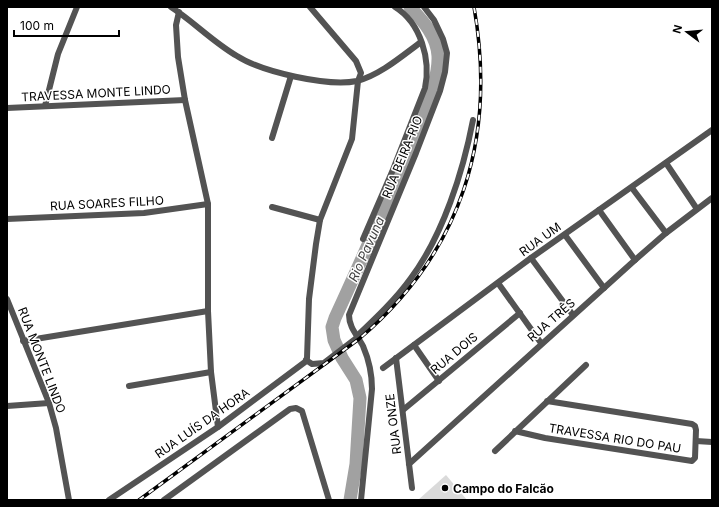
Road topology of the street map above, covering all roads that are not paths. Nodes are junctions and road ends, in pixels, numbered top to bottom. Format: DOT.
graph roads {
  1 [pos="77,7"];
  2 [pos="171,7"];
  3 [pos="310,7"];
  4 [pos="395,7"];
  5 [pos="424,7"];
  6 [pos="179,12"];
  7 [pos="421,42"];
  8 [pos="290,76"];
  9 [pos="358,81"];
  10 [pos="185,100"];
  11 [pos="45,106"];
  12 [pos="7,108"];
  13 [pos="473,120"];
  14 [pos="712,130"];
  15 [pos="272,138"];
  16 [pos="666,163"];
  17 [pos="632,188"];
  18 [pos="712,198"];
  19 [pos="208,204"];
  20 [pos="272,207"];
  21 [pos="697,209"];
  22 [pos="599,210"];
  23 [pos="7,219"];
  24 [pos="320,220"];
  25 [pos="666,233"];
  26 [pos="564,235"];
  27 [pos="363,239"];
  28 [pos="531,258"];
  29 [pos="635,260"];
  30 [pos="498,284"];
  31 [pos="604,288"];
  32 [pos="8,303"];
  33 [pos="208,311"];
  34 [pos="520,313"];
  35 [pos="573,316"];
  36 [pos="357,336"];
  37 [pos="23,341"];
  38 [pos="541,343"];
  39 [pos="414,345"];
  40 [pos="396,358"];
  41 [pos="306,361"];
  42 [pos="586,365"];
  43 [pos="383,368"];
  44 [pos="211,372"];
  45 [pos="439,381"];
  46 [pos="129,386"];
  47 [pos="547,401"];
  48 [pos="49,403"];
  49 [pos="7,406"];
  50 [pos="403,410"];
  51 [pos="218,427"];
  52 [pos="515,431"];
  53 [pos="696,441"];
  54 [pos="712,442"];
  55 [pos="495,451"];
  56 [pos="409,464"];
  57 [pos="412,488"];
  58 [pos="69,500"];
  59 [pos="109,500"];
  60 [pos="164,500"];
  61 [pos="329,500"];
  62 [pos="361,500"];
  1 -- 11 [label="street"];
  2 -- 6 [label="street"];
  3 -- 9 [label="street"];
  4 -- 7 [label="street"];
  5 -- 36 [label="street, RUA BEIRA-RIO"];
  6 -- 8 [label="street"];
  6 -- 10 [label="street"];
  7 -- 9 [label="street"];
  7 -- 27 [label="street"];
  8 -- 9 [label="street"];
  8 -- 15 [label="street"];
  9 -- 24 [label="street"];
  10 -- 11 [label="street, TRAVESSA MONTE LINDO"];
  10 -- 19 [label="street"];
  11 -- 12 [label="street, TRAVESSA MONTE LINDO"];
  13 -- 36 [label="street"];
  14 -- 16 [label="street, RUA UM"];
  16 -- 17 [label="street, RUA UM"];
  16 -- 21 [label="street"];
  17 -- 22 [label="street, RUA UM"];
  17 -- 25 [label="street"];
  18 -- 21 [label="street, RUA TRÊS"];
  19 -- 23 [label="street, RUA SOARES FILHO"];
  19 -- 33 [label="street"];
  20 -- 24 [label="street"];
  21 -- 25 [label="street, RUA TRÊS"];
  22 -- 26 [label="street, RUA UM"];
  22 -- 29 [label="street"];
  24 -- 41 [label="street"];
  25 -- 29 [label="street, RUA TRÊS"];
  26 -- 28 [label="street, RUA UM"];
  26 -- 31 [label="street"];
  28 -- 30 [label="street, RUA UM"];
  28 -- 35 [label="street"];
  29 -- 31 [label="street, RUA TRÊS"];
  30 -- 34 [label="street"];
  30 -- 39 [label="street, RUA UM"];
  31 -- 35 [label="street, RUA TRÊS"];
  32 -- 37 [label="street, RUA MONTE LINDO"];
  33 -- 37 [label="street"];
  33 -- 44 [label="street"];
  34 -- 38 [label="street"];
  34 -- 45 [label="street, RUA DOIS"];
  35 -- 38 [label="street, RUA TRÊS"];
  36 -- 41 [label="street"];
  36 -- 62 [label="street, RUA BEIRA-RIO"];
  37 -- 48 [label="street, RUA MONTE LINDO"];
  38 -- 56 [label="street, RUA TRÊS"];
  39 -- 40 [label="street, RUA UM"];
  39 -- 45 [label="street"];
  40 -- 43 [label="street, RUA UM"];
  40 -- 50 [label="street, RUA ONZE"];
  41 -- 51 [label="street, RUA LUÍS DA HORA"];
  42 -- 47 [label="street"];
  44 -- 46 [label="street"];
  44 -- 51 [label="street"];
  45 -- 50 [label="street, RUA DOIS"];
  47 -- 52 [label="street"];
  47 -- 53 [label="street, TRAVESSA RIO DO PAU"];
  48 -- 49 [label="street"];
  48 -- 58 [label="street, RUA MONTE LINDO"];
  50 -- 56 [label="street, RUA ONZE"];
  51 -- 59 [label="street, RUA LUÍS DA HORA"];
  52 -- 53 [label="street, TRAVESSA RIO DO PAU"];
  52 -- 55 [label="street"];
  53 -- 54 [label="street"];
  56 -- 57 [label="street, RUA ONZE"];
  60 -- 61 [label="street"];
}
